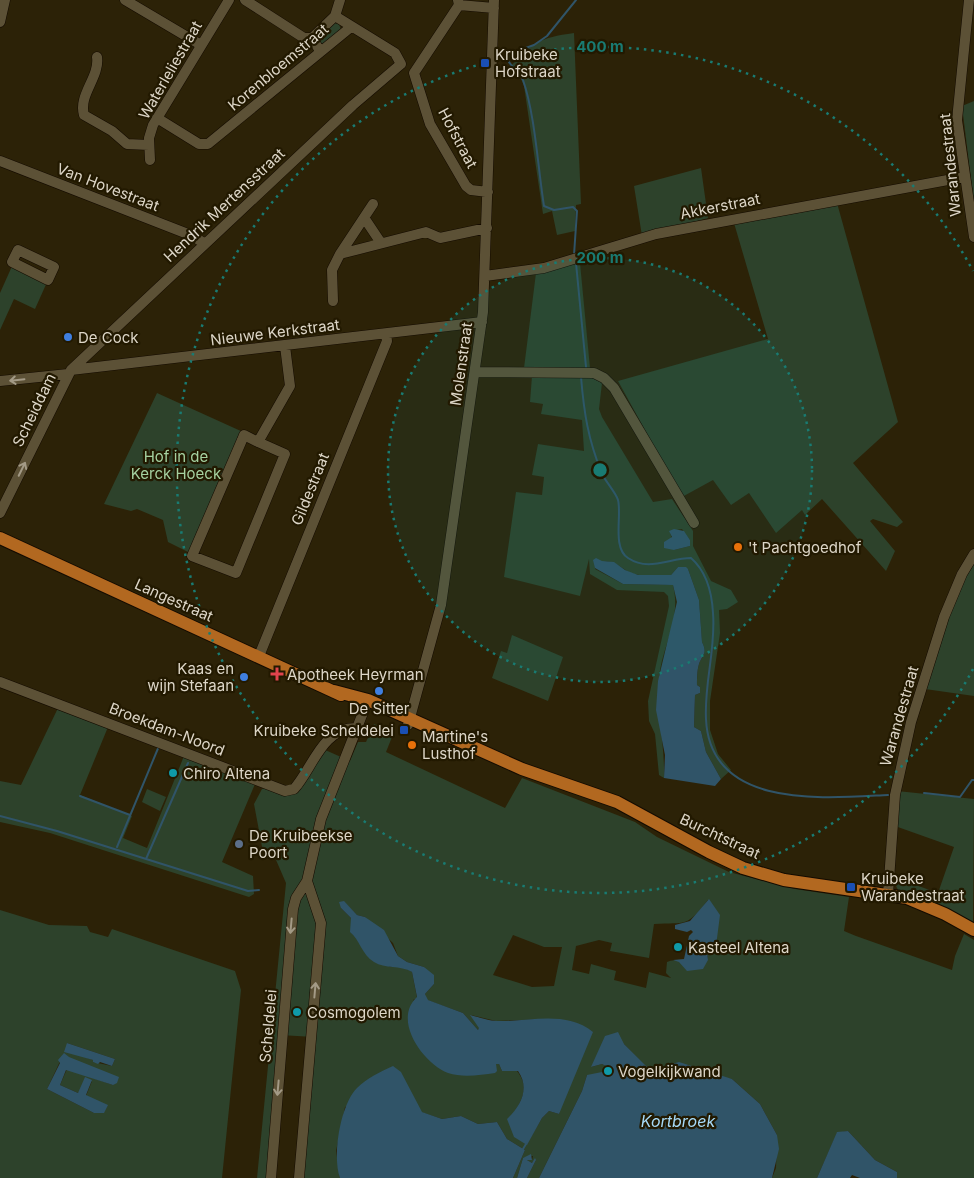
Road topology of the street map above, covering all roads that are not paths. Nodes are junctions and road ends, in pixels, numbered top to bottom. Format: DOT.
graph roads {
  1 [pos="5,0"];
  2 [pos="125,0"];
  3 [pos="229,0"];
  4 [pos="245,0"];
  5 [pos="340,0"];
  6 [pos="969,0"];
  7 [pos="458,3"];
  8 [pos="494,4"];
  9 [pos="335,16"];
  10 [pos="0,22"];
  11 [pos="351,27"];
  12 [pos="312,38"];
  13 [pos="201,45"];
  14 [pos="320,51"];
  15 [pos="97,57"];
  16 [pos="401,64"];
  17 [pos="415,70"];
  18 [pos="157,118"];
  19 [pos="149,145"];
  20 [pos="150,160"];
  21 [pos="0,161"];
  22 [pos="964,177"];
  23 [pos="488,192"];
  24 [pos="373,204"];
  25 [pos="365,218"];
  26 [pos="487,228"];
  27 [pos="974,238"];
  28 [pos="381,243"];
  29 [pos="205,244"];
  30 [pos="340,254"];
  31 [pos="485,276"];
  32 [pos="333,301"];
  33 [pos="482,322"];
  34 [pos="386,334"];
  35 [pos="285,346"];
  36 [pos="70,372"];
  37 [pos="475,372"];
  38 [pos="0,381"];
  39 [pos="258,442"];
  40 [pos="0,513"];
  41 [pos="694,523"];
  42 [pos="0,538"];
  43 [pos="974,554"];
  44 [pos="259,656"];
  45 [pos="0,682"];
  46 [pos="367,703"];
  47 [pos="409,722"];
  48 [pos="357,728"];
  49 [pos="307,881"];
  50 [pos="888,894"];
  51 [pos="974,930"];
  52 [pos="271,1178"];
  53 [pos="299,1178"];
  1 -- 10 [label="street"];
  2 -- 13 [label="street"];
  3 -- 13 [label="street, Waterleliestraat"];
  4 -- 12 [label="street"];
  5 -- 9 [label="street, Korenbloemstraat"];
  6 -- 22 [label="street, Warandestraat"];
  7 -- 8 [label="street"];
  7 -- 17 [label="street"];
  8 -- 23 [label="street, Molenstraat"];
  9 -- 11 [label="street"];
  9 -- 12 [label="street"];
  11 -- 14 [label="street, Korenbloemstraat"];
  11 -- 16 [label="street, Korenbloemstraat"];
  12 -- 14 [label="street"];
  13 -- 18 [label="street, Waterleliestraat"];
  14 -- 18 [label="street, Korenbloemstraat"];
  15 -- 19 [label="street"];
  16 -- 17 [label="street, Korenbloemstraat"];
  16 -- 29 [label="street, Hendrik Mertensstraat"];
  17 -- 23 [label="street, Hofstraat"];
  18 -- 19 [label="street, Waterleliestraat"];
  19 -- 20 [label="street, Waterleliestraat"];
  21 -- 29 [label="street, Van Hovestraat"];
  22 -- 27 [label="street, Warandestraat"];
  22 -- 31 [label="street, Akkerstraat"];
  23 -- 26 [label="street, Molenstraat"];
  24 -- 25 [label="street"];
  25 -- 28 [label="street"];
  25 -- 30 [label="street"];
  26 -- 28 [label="street"];
  26 -- 31 [label="street, Molenstraat"];
  28 -- 30 [label="street"];
  29 -- 36 [label="street, Hendrik Mertensstraat"];
  30 -- 32 [label="street"];
  31 -- 33 [label="street, Molenstraat"];
  33 -- 34 [label="street, Nieuwe Kerkstraat"];
  33 -- 37 [label="street, Molenstraat"];
  34 -- 35 [label="street, Nieuwe Kerkstraat"];
  34 -- 44 [label="street, Gildestraat"];
  35 -- 36 [label="street, Nieuwe Kerkstraat"];
  35 -- 39 [label="street"];
  36 -- 38 [label="street, Nieuwe Kerkstraat, one-way"];
  40 -- 36 [label="street, Scheiddam, one-way"];
  37 -- 41 [label="street"];
  37 -- 47 [label="street, Molenstraat"];
  39 -- 39 [label="street"];
  42 -- 44 [label="main road, Langestraat"];
  43 -- 50 [label="street, Warandestraat"];
  44 -- 46 [label="main road, Langestraat"];
  45 -- 48 [label="street, Broekdam-Noord"];
  46 -- 47 [label="main road, Langestraat"];
  46 -- 48 [label="street, Scheldelei"];
  47 -- 50 [label="main road, Burchtstraat"];
  48 -- 49 [label="street, Scheldelei"];
  49 -- 52 [label="street, Scheldelei, one-way"];
  53 -- 49 [label="street, one-way"];
  50 -- 51 [label="main road, Burchtstraat"];
}
